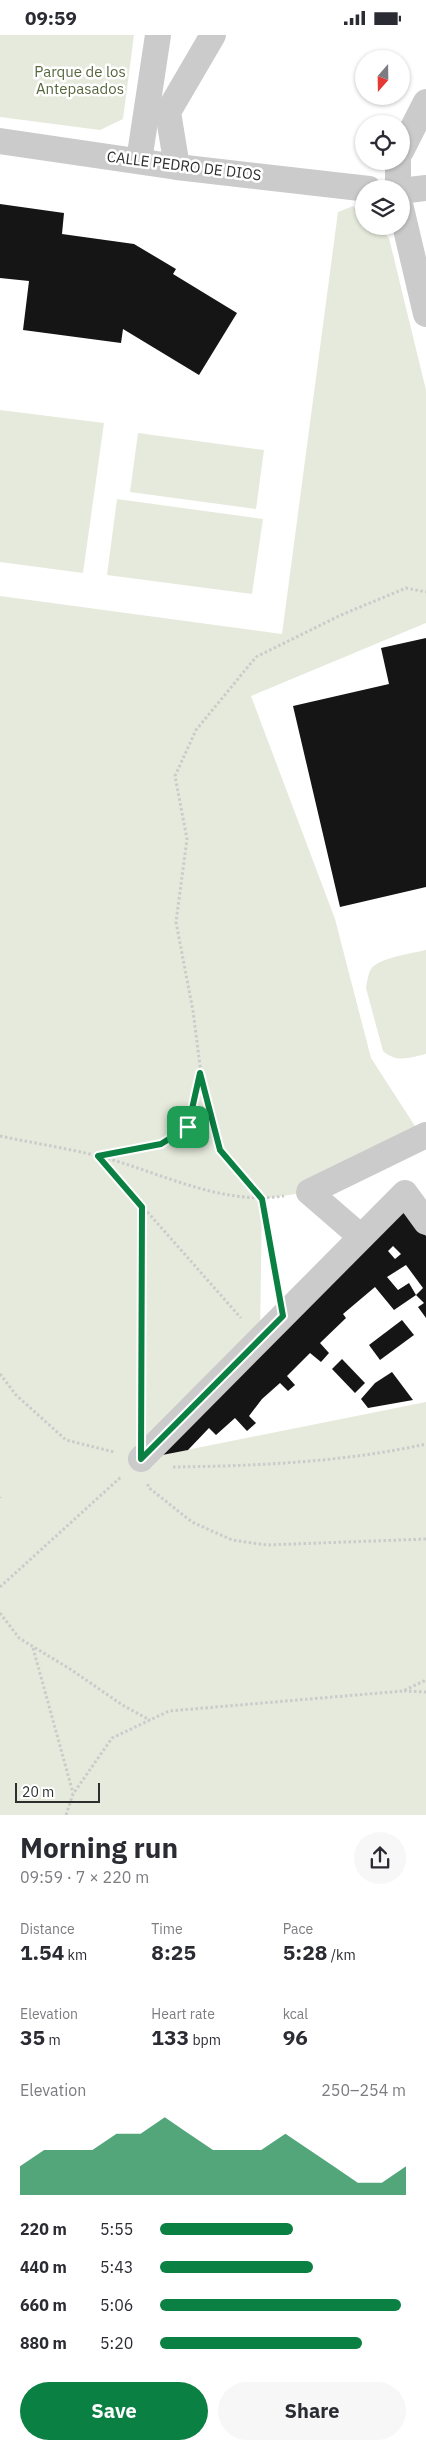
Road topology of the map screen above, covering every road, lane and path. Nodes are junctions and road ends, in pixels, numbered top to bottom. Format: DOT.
graph roads {
  1 [pos="158,35"];
  2 [pos="213,35"];
  3 [pos="426,103"];
  4 [pos="410,134"];
  5 [pos="0,141"];
  6 [pos="139,161"];
  7 [pos="177,167"];
  8 [pos="355,187"];
  9 [pos="426,188"];
  10 [pos="410,190"];
  11 [pos="407,235"];
  12 [pos="426,314"];
  13 [pos="426,592"];
  14 [pos="200,1073"];
  15 [pos="426,1135"];
  16 [pos="0,1136"];
  17 [pos="98,1156"];
  18 [pos="309,1192"];
  19 [pos="262,1199"];
  20 [pos="142,1207"];
  21 [pos="426,1222"];
  22 [pos="361,1237"];
  23 [pos="283,1316"];
  24 [pos="260,1339"];
  25 [pos="0,1374"];
  26 [pos="426,1444"];
  27 [pos="141,1459"];
  28 [pos="426,1539"];
  29 [pos="0,1587"];
  30 [pos="0,1613"];
  31 [pos="33,1647"];
  32 [pos="426,1680"];
  33 [pos="404,1691"];
  34 [pos="426,1692"];
  35 [pos="151,1720"];
  36 [pos="73,1794"];
  37 [pos="66,1815"];
  1 -- 6 [label="street"];
  2 -- 7 [label="street"];
  3 -- 4 [label="street"];
  5 -- 6 [label="street, CALLE PEDRO DE DIOS"];
  6 -- 7 [label="street, CALLE PEDRO DE DIOS"];
  7 -- 8 [label="street, CALLE PEDRO DE DIOS"];
  9 -- 10 [label="street"];
  11 -- 12 [label="street"];
  13 -- 14 [label="path"];
  14 -- 17 [label="path"];
  14 -- 19 [label="path"];
  15 -- 18 [label="street"];
  16 -- 17 [label="path"];
  17 -- 19 [label="path"];
  17 -- 20 [label="path"];
  18 -- 19 [label="path"];
  18 -- 22 [label="street"];
  19 -- 23 [label="path"];
  20 -- 24 [label="path"];
  20 -- 27 [label="path"];
  21 -- 22 [label="street"];
  22 -- 23 [label="street"];
  23 -- 24 [label="street"];
  24 -- 27 [label="street"];
  25 -- 27 [label="path"];
  26 -- 27 [label="path"];
  27 -- 28 [label="path"];
  27 -- 29 [label="path"];
  30 -- 31 [label="path"];
  31 -- 35 [label="path"];
  31 -- 36 [label="path"];
  32 -- 33 [label="path"];
  33 -- 34 [label="path"];
  33 -- 35 [label="path"];
  35 -- 36 [label="path"];
  36 -- 37 [label="path"];
}
